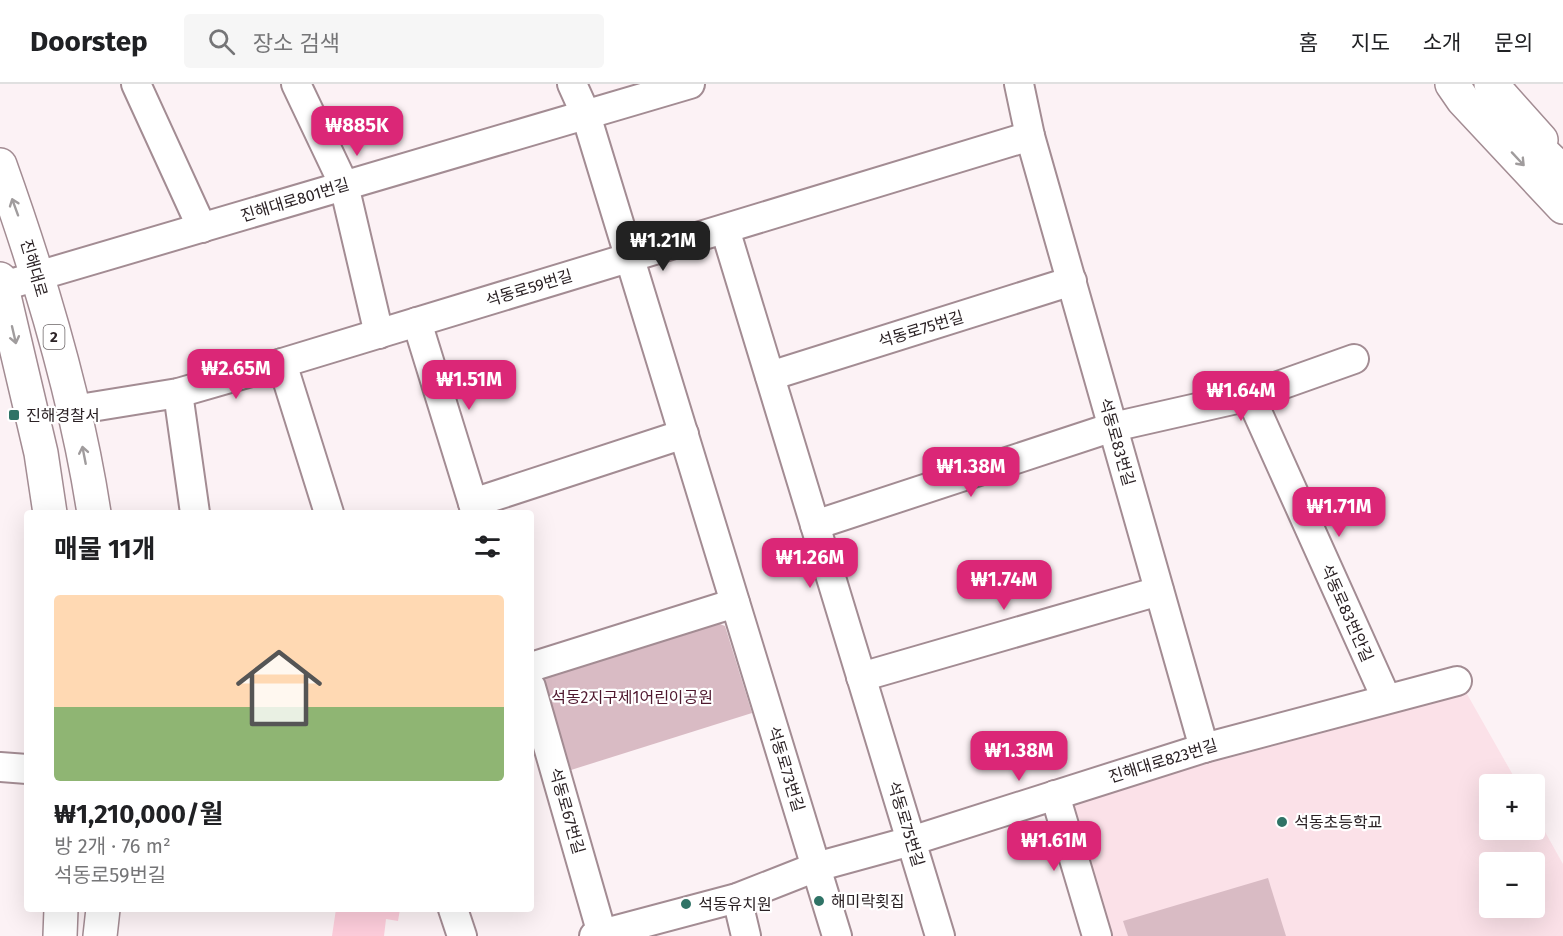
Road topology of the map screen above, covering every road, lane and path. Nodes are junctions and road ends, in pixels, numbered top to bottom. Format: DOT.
graph roads {
  1 [pos="136,84"];
  2 [pos="296,84"];
  3 [pos="572,84"];
  4 [pos="690,84"];
  5 [pos="1019,84"];
  6 [pos="1452,84"];
  7 [pos="1475,84"];
  8 [pos="1491,84"];
  9 [pos="586,115"];
  10 [pos="1030,136"];
  11 [pos="1563,164"];
  12 [pos="0,165"];
  13 [pos="1563,172"];
  14 [pos="344,185"];
  15 [pos="1563,207"];
  16 [pos="202,228"];
  17 [pos="725,229"];
  18 [pos="630,257"];
  19 [pos="37,276"];
  20 [pos="1072,281"];
  21 [pos="1,284"];
  22 [pos="417,322"];
  23 [pos="379,334"];
  24 [pos="1353,359"];
  25 [pos="282,363"];
  26 [pos="770,376"];
  27 [pos="178,393"];
  28 [pos="1250,396"];
  29 [pos="73,410"];
  30 [pos="1113,427"];
  31 [pos="684,434"];
  32 [pos="475,508"];
  33 [pos="50,510"];
  34 [pos="94,510"];
  35 [pos="195,510"];
  36 [pos="328,510"];
  37 [pos="815,525"];
  38 [pos="1159,591"];
  39 [pos="735,603"];
  40 [pos="534,666"];
  41 [pos="861,677"];
  42 [pos="1457,681"];
  43 [pos="534,698"];
  44 [pos="1386,698"];
  45 [pos="1204,748"];
  46 [pos="0,767"];
  47 [pos="24,769"];
  48 [pos="1055,795"];
  49 [pos="911,841"];
  50 [pos="816,867"];
  51 [pos="737,898"];
  52 [pos="62,912"];
  53 [pos="103,912"];
  54 [pos="454,912"];
  55 [pos="598,935"];
  56 [pos="60,936"];
  57 [pos="100,936"];
  58 [pos="462,936"];
  59 [pos="746,936"];
  60 [pos="837,936"];
  61 [pos="940,936"];
  62 [pos="1097,936"];
  1 -- 16 [label="street"];
  2 -- 14 [label="street"];
  3 -- 9 [label="street, 석동로73번길"];
  4 -- 9 [label="street, 진해대로801번길"];
  5 -- 10 [label="street, 석동로83번길"];
  6 -- 15 [label="main road, one-way"];
  7 -- 13 [label="main road"];
  8 -- 11 [label="main road"];
  9 -- 14 [label="street, 진해대로801번길"];
  9 -- 18 [label="street, 석동로73번길"];
  10 -- 17 [label="street, 석동로59번길"];
  10 -- 20 [label="street, 석동로83번길"];
  19 -- 12 [label="main road, 진해대로 / 2, one-way"];
  14 -- 16 [label="street, 진해대로801번길"];
  14 -- 23 [label="street"];
  16 -- 19 [label="street, 진해대로801번길"];
  17 -- 18 [label="street, 석동로59번길"];
  17 -- 26 [label="street, 석동로75번길"];
  18 -- 22 [label="street, 석동로59번길"];
  18 -- 31 [label="street, 석동로73번길"];
  19 -- 21 [label="street, 진해대로801번길"];
  19 -- 29 [label="main road, 진해대로 / 2"];
  20 -- 26 [label="street, 석동로75번길"];
  20 -- 30 [label="street, 석동로83번길"];
  21 -- 33 [label="main road, one-way"];
  22 -- 23 [label="street, 석동로59번길"];
  22 -- 32 [label="street"];
  23 -- 25 [label="street, 석동로59번길"];
  24 -- 28 [label="street"];
  25 -- 27 [label="street, 석동로59번길"];
  25 -- 36 [label="street"];
  26 -- 37 [label="street, 석동로75번길"];
  27 -- 29 [label="street, 석동로59번길"];
  27 -- 35 [label="street"];
  28 -- 30 [label="street"];
  28 -- 44 [label="street, 석동로83번안길"];
  34 -- 29 [label="main road, 진해대로 / 2, one-way"];
  30 -- 37 [label="street"];
  30 -- 38 [label="street, 석동로83번길"];
  31 -- 32 [label="street"];
  31 -- 39 [label="street, 석동로73번길"];
  37 -- 41 [label="street, 석동로75번길"];
  38 -- 41 [label="street"];
  38 -- 45 [label="street, 석동로83번길"];
  39 -- 40 [label="street"];
  39 -- 50 [label="street, 석동로73번길"];
  41 -- 49 [label="street, 석동로75번길"];
  42 -- 44 [label="street, 진해대로823번길"];
  43 -- 55 [label="street, 석동로67번길"];
  44 -- 45 [label="street, 진해대로823번길"];
  45 -- 48 [label="street, 진해대로823번길"];
  46 -- 47 [label="street"];
  48 -- 49 [label="street, 진해대로823번길"];
  48 -- 62 [label="street"];
  49 -- 50 [label="street, 진해대로823번길"];
  49 -- 61 [label="street, 석동로75번길"];
  50 -- 51 [label="street, 진해대로823번길"];
  50 -- 60 [label="street, 석동로73번길"];
  51 -- 55 [label="street, 진해대로823번길"];
  51 -- 59 [label="street"];
  52 -- 56 [label="main road"];
  53 -- 57 [label="main road"];
  54 -- 58 [label="street"];
}
